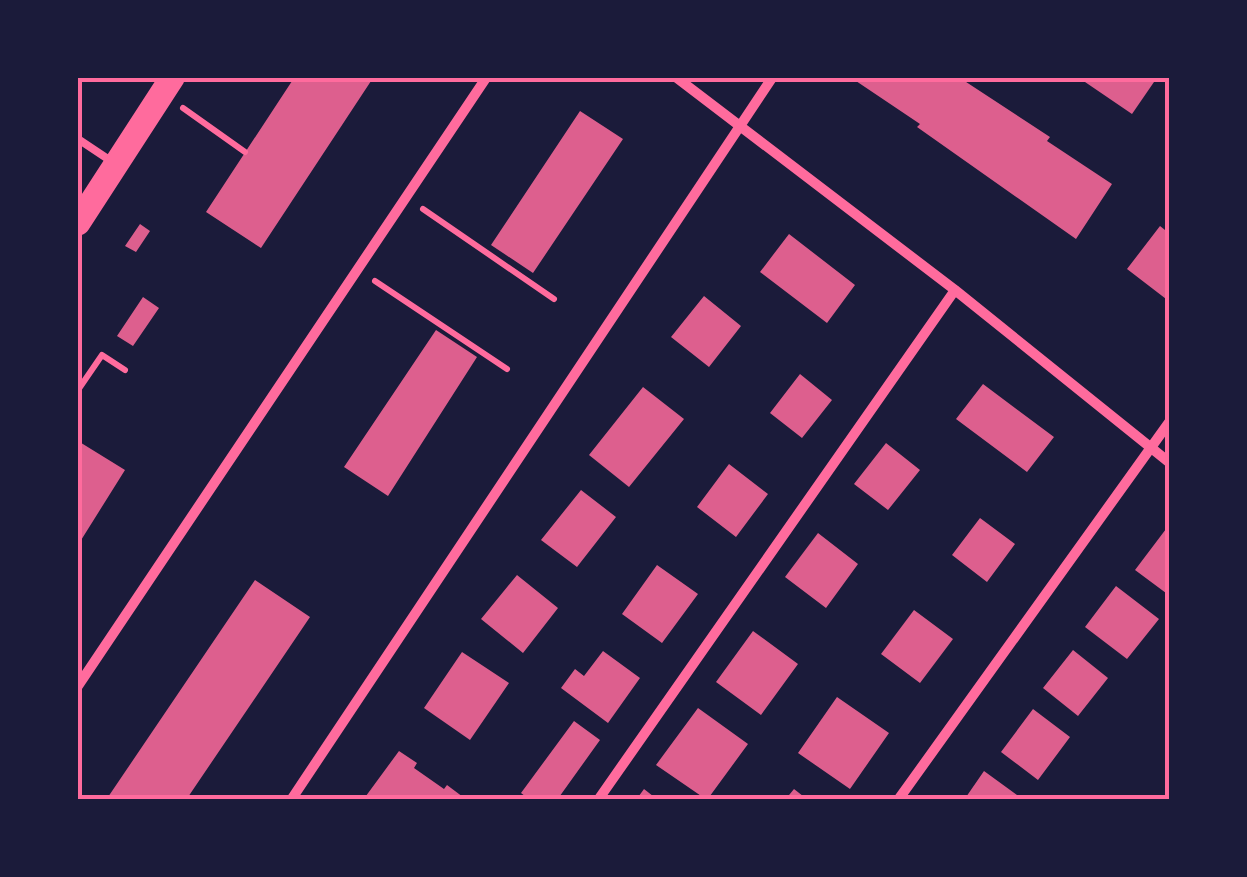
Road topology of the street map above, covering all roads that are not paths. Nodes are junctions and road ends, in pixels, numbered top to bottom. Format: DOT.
graph roads {
  1 [pos="486,78"];
  2 [pos="677,78"];
  3 [pos="772,78"];
  4 [pos="167,85"];
  5 [pos="740,125"];
  6 [pos="78,139"];
  7 [pos="116,164"];
  8 [pos="78,223"];
  9 [pos="955,290"];
  10 [pos="1170,420"];
  11 [pos="1148,447"];
  12 [pos="1170,463"];
  13 [pos="78,686"];
  14 [pos="290,800"];
  15 [pos="598,800"];
  16 [pos="898,800"];
  1 -- 13 [label="street"];
  2 -- 5 [label="street"];
  3 -- 5 [label="street"];
  4 -- 7 [label="main road"];
  5 -- 9 [label="street"];
  5 -- 14 [label="street"];
  6 -- 7 [label="lane"];
  7 -- 8 [label="main road"];
  9 -- 11 [label="street"];
  9 -- 15 [label="street"];
  10 -- 11 [label="street"];
  11 -- 12 [label="street"];
  11 -- 16 [label="street"];
}
